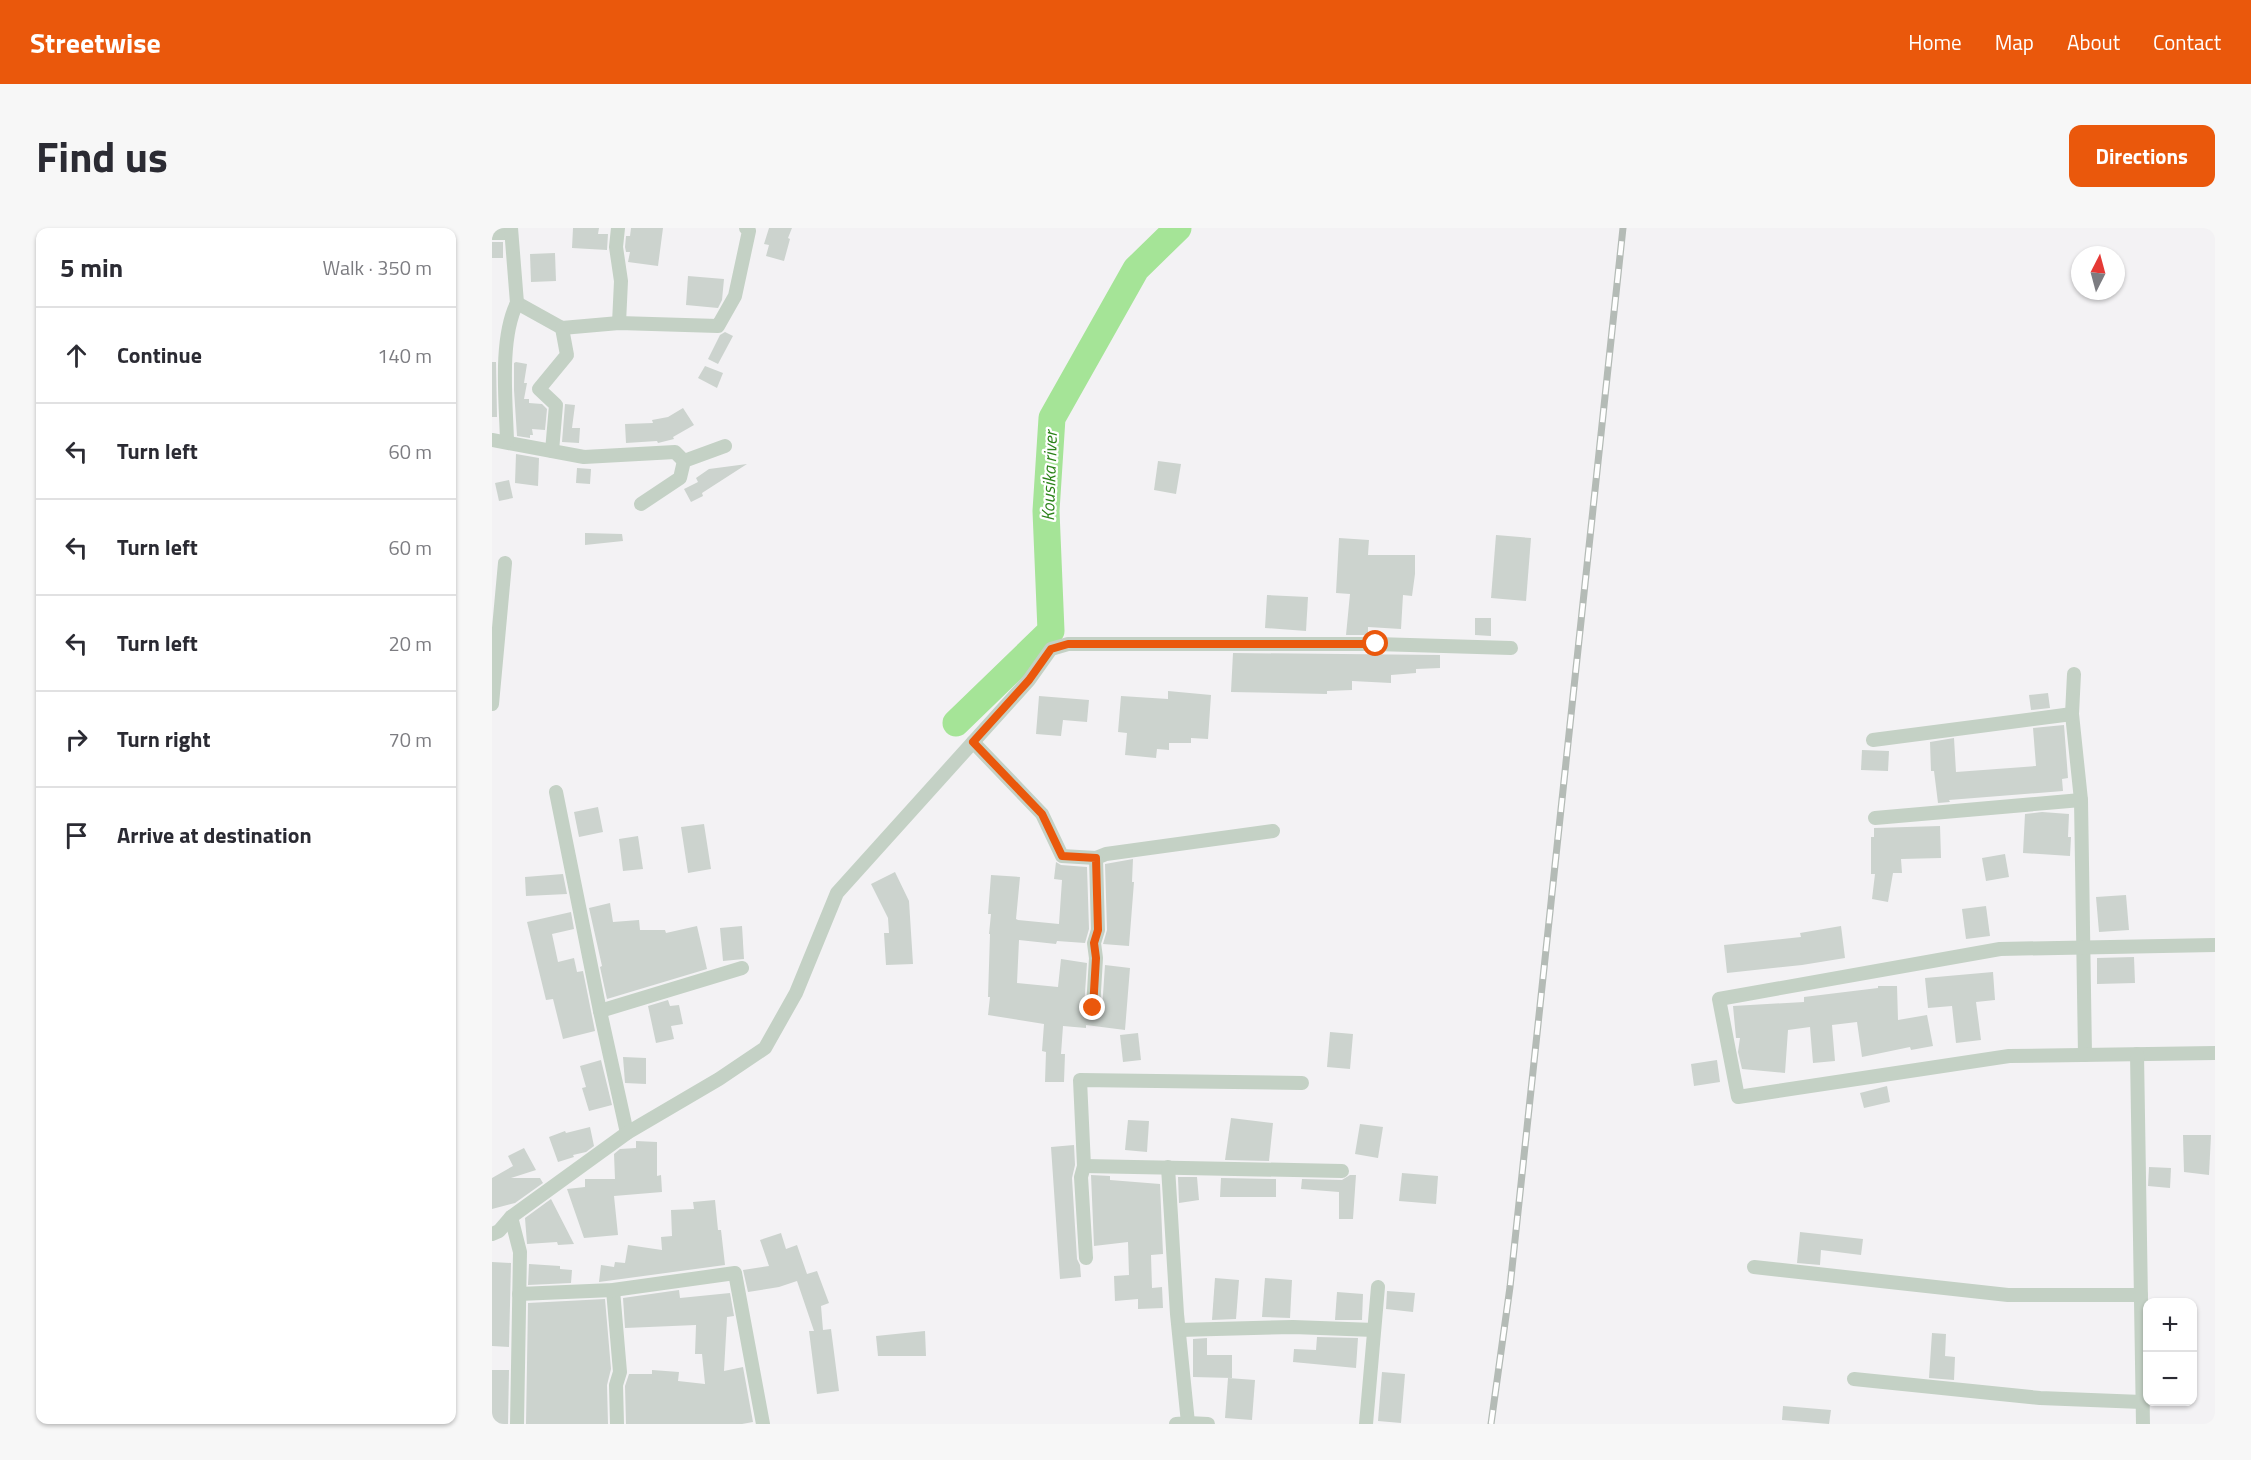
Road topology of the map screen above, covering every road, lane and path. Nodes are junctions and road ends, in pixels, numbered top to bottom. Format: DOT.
graph roads {
  1 [pos="618,228"];
  2 [pos="746,228"];
  3 [pos="511,231"];
  4 [pos="492,233"];
  5 [pos="517,303"];
  6 [pos="619,323"];
  7 [pos="562,328"];
  8 [pos="492,440"];
  9 [pos="507,441"];
  10 [pos="725,446"];
  11 [pos="552,451"];
  12 [pos="684,461"];
  13 [pos="640,504"];
  14 [pos="505,563"];
  15 [pos="1511,648"];
  16 [pos="2074,674"];
  17 [pos="492,704"];
  18 [pos="2072,714"];
  19 [pos="1873,740"];
  20 [pos="973,742"];
  21 [pos="556,792"];
  22 [pos="2081,800"];
  23 [pos="1875,818"];
  24 [pos="1273,831"];
  25 [pos="1096,858"];
  26 [pos="2215,945"];
  27 [pos="2085,947"];
  28 [pos="742,968"];
  29 [pos="1093,1008"];
  30 [pos="600,1011"];
  31 [pos="2215,1053"];
  32 [pos="2137,1054"];
  33 [pos="2085,1055"];
  34 [pos="1302,1083"];
  35 [pos="627,1133"];
  36 [pos="1084,1166"];
  37 [pos="1168,1167"];
  38 [pos="1342,1171"];
  39 [pos="511,1217"];
  40 [pos="492,1234"];
  41 [pos="1086,1258"];
  42 [pos="1754,1267"];
  43 [pos="1378,1287"];
  44 [pos="613,1290"];
  45 [pos="519,1294"];
  46 [pos="2141,1295"];
  47 [pos="1179,1330"];
  48 [pos="1374,1330"];
  49 [pos="1854,1378"];
  50 [pos="2142,1402"];
  51 [pos="1182,1423"];
  52 [pos="517,1424"];
  53 [pos="617,1424"];
  54 [pos="763,1424"];
  55 [pos="1208,1424"];
  56 [pos="1366,1424"];
  57 [pos="2143,1424"];
  1 -- 6 [label="street"];
  2 -- 6 [label="street"];
  3 -- 4 [label="street"];
  3 -- 5 [label="street"];
  5 -- 7 [label="street"];
  5 -- 9 [label="street"];
  6 -- 7 [label="street"];
  7 -- 11 [label="street"];
  8 -- 9 [label="street"];
  9 -- 11 [label="street"];
  10 -- 12 [label="street"];
  11 -- 12 [label="street"];
  12 -- 13 [label="street"];
  14 -- 17 [label="street"];
  15 -- 20 [label="street"];
  16 -- 18 [label="street"];
  18 -- 19 [label="street"];
  18 -- 22 [label="street"];
  20 -- 25 [label="street"];
  20 -- 35 [label="street"];
  21 -- 30 [label="street"];
  22 -- 23 [label="street"];
  22 -- 27 [label="street"];
  24 -- 25 [label="street"];
  25 -- 29 [label="street"];
  26 -- 27 [label="street"];
  27 -- 33 [label="street"];
  27 -- 33 [label="street"];
  28 -- 30 [label="street"];
  30 -- 35 [label="street"];
  31 -- 32 [label="street"];
  32 -- 33 [label="street"];
  32 -- 46 [label="street"];
  34 -- 36 [label="street"];
  35 -- 39 [label="street"];
  36 -- 37 [label="street"];
  36 -- 41 [label="street"];
  37 -- 38 [label="street"];
  37 -- 47 [label="street"];
  39 -- 40 [label="street"];
  39 -- 45 [label="street"];
  42 -- 46 [label="street"];
  43 -- 48 [label="street"];
  44 -- 45 [label="street"];
  44 -- 53 [label="street"];
  44 -- 54 [label="street"];
  45 -- 52 [label="street"];
  46 -- 50 [label="street"];
  47 -- 48 [label="street"];
  47 -- 51 [label="street"];
  48 -- 56 [label="street"];
  49 -- 50 [label="street"];
  50 -- 57 [label="street"];
  51 -- 55 [label="street"];
}
